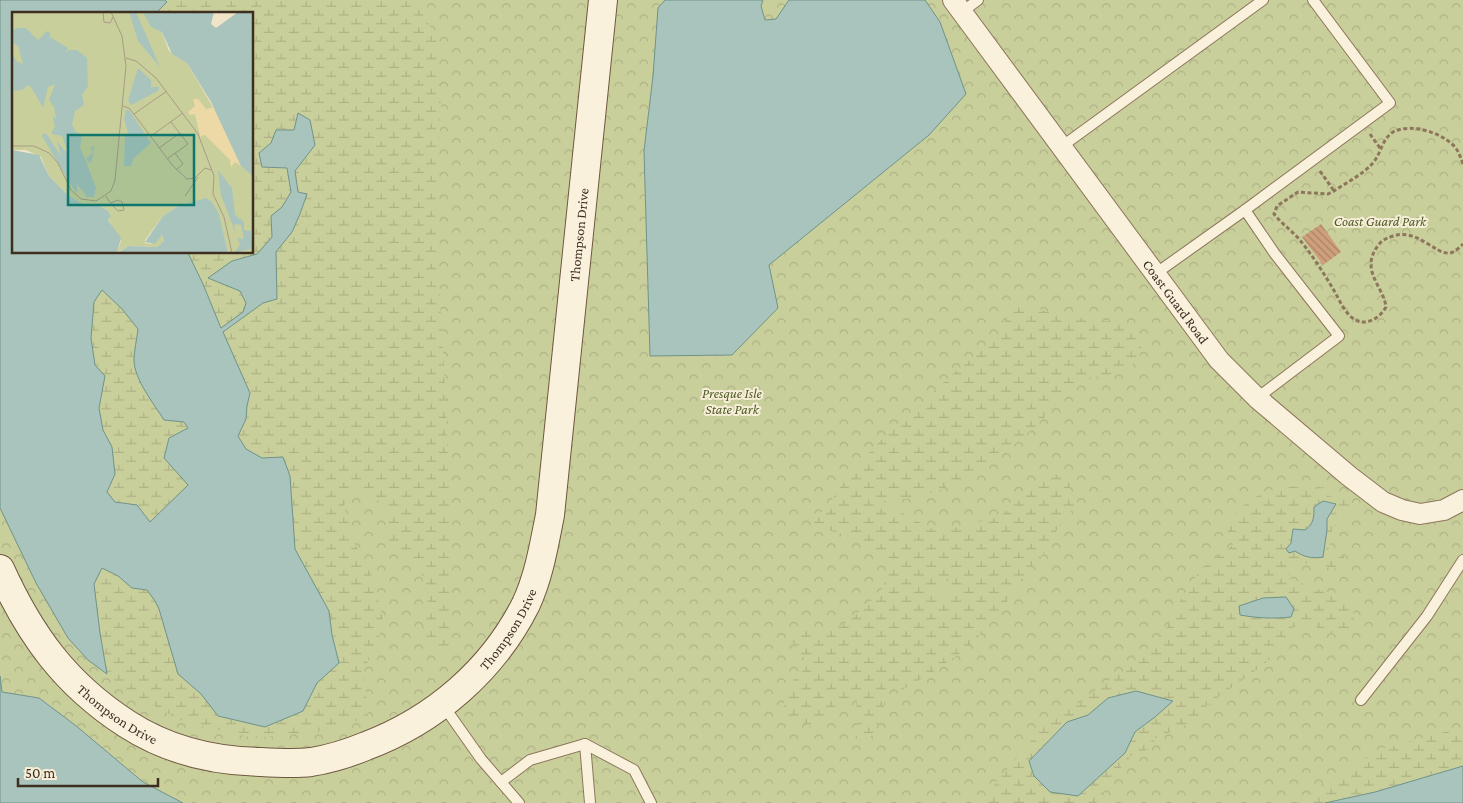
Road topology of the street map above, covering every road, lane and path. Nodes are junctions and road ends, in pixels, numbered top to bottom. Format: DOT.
graph roads {
  1 [pos="604,0"];
  2 [pos="978,0"];
  3 [pos="1263,0"];
  4 [pos="1313,0"];
  5 [pos="957,6"];
  6 [pos="1366,129"];
  7 [pos="1061,147"];
  8 [pos="1380,148"];
  9 [pos="1315,164"];
  10 [pos="1463,164"];
  11 [pos="1334,191"];
  12 [pos="1245,210"];
  13 [pos="1463,244"];
  14 [pos="1154,274"];
  15 [pos="1257,398"];
  16 [pos="1463,500"];
  17 [pos="1463,560"];
  18 [pos="0,569"];
  19 [pos="1360,700"];
  20 [pos="442,704"];
  21 [pos="585,744"];
  22 [pos="501,782"];
  23 [pos="519,803"];
  24 [pos="590,803"];
  25 [pos="651,803"];
  1 -- 20 [label="street, Thompson Drive"];
  2 -- 5 [label="lane"];
  3 -- 7 [label="lane"];
  4 -- 12 [label="lane"];
  5 -- 7 [label="street, Coast Guard Road"];
  6 -- 8 [label="path"];
  7 -- 14 [label="street, Coast Guard Road"];
  8 -- 10 [label="path"];
  8 -- 11 [label="path"];
  9 -- 11 [label="path"];
  11 -- 13 [label="path"];
  12 -- 14 [label="lane"];
  12 -- 15 [label="lane"];
  14 -- 15 [label="street, Coast Guard Road"];
  15 -- 16 [label="street, Coast Guard Road"];
  17 -- 19 [label="lane"];
  18 -- 20 [label="street, Thompson Drive"];
  20 -- 22 [label="lane"];
  21 -- 22 [label="lane"];
  21 -- 24 [label="lane"];
  21 -- 25 [label="lane"];
  22 -- 23 [label="lane"];
}
